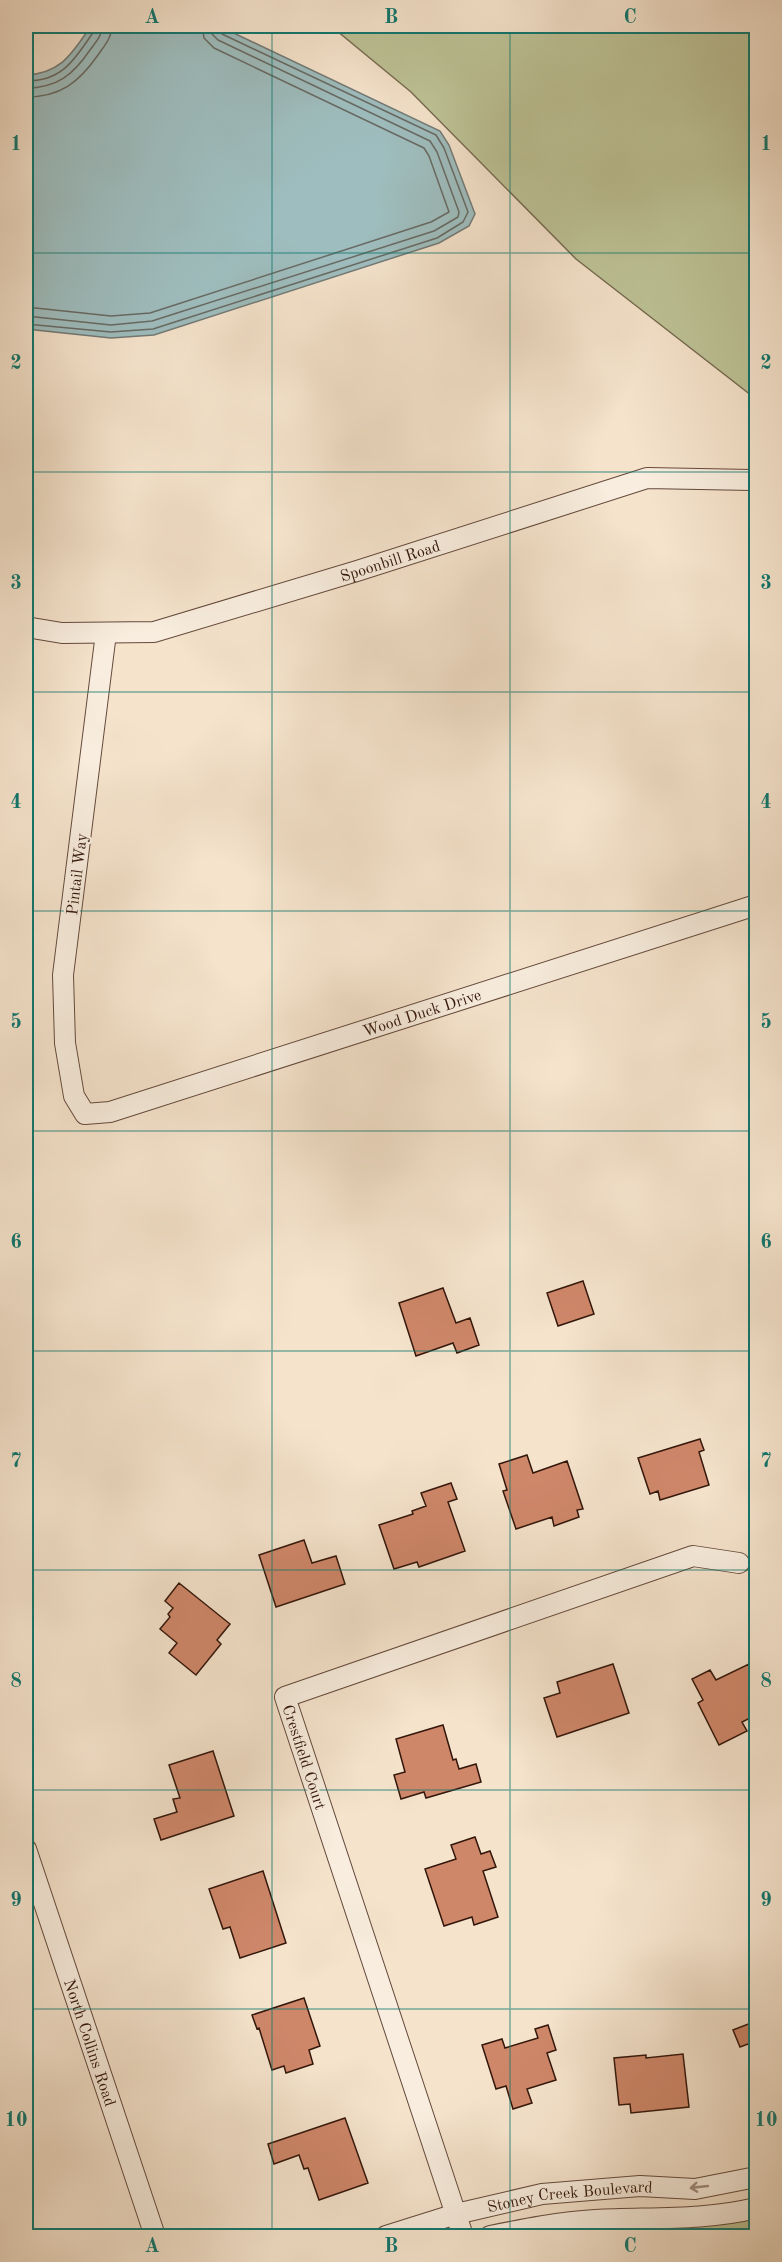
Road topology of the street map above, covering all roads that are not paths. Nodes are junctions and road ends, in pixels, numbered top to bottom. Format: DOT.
graph roads {
  1 [pos="754,481"];
  2 [pos="26,627"];
  3 [pos="106,633"];
  4 [pos="756,905"];
  5 [pos="85,1114"];
  6 [pos="740,1563"];
  7 [pos="26,1849"];
  8 [pos="756,2177"];
  9 [pos="756,2208"];
  10 [pos="456,2214"];
  11 [pos="616,2228"];
  12 [pos="155,2236"];
  13 [pos="386,2236"];
  14 [pos="464,2236"];
  15 [pos="490,2236"];
  1 -- 3 [label="street, Spoonbill Road"];
  2 -- 3 [label="street, Spoonbill Road"];
  3 -- 5 [label="street, Pintail Way"];
  4 -- 5 [label="street, Wood Duck Drive"];
  6 -- 10 [label="street, Crestfield Court"];
  7 -- 12 [label="street, North Collins Road"];
  8 -- 10 [label="street, Stoney Creek Boulevard, one-way"];
  9 -- 11 [label="street, Stoney Creek Boulevard"];
  10 -- 13 [label="street, Stoney Creek Boulevard"];
  10 -- 14 [label="street, Crestfield Court"];
  11 -- 15 [label="street, Stoney Creek Boulevard"];
}
